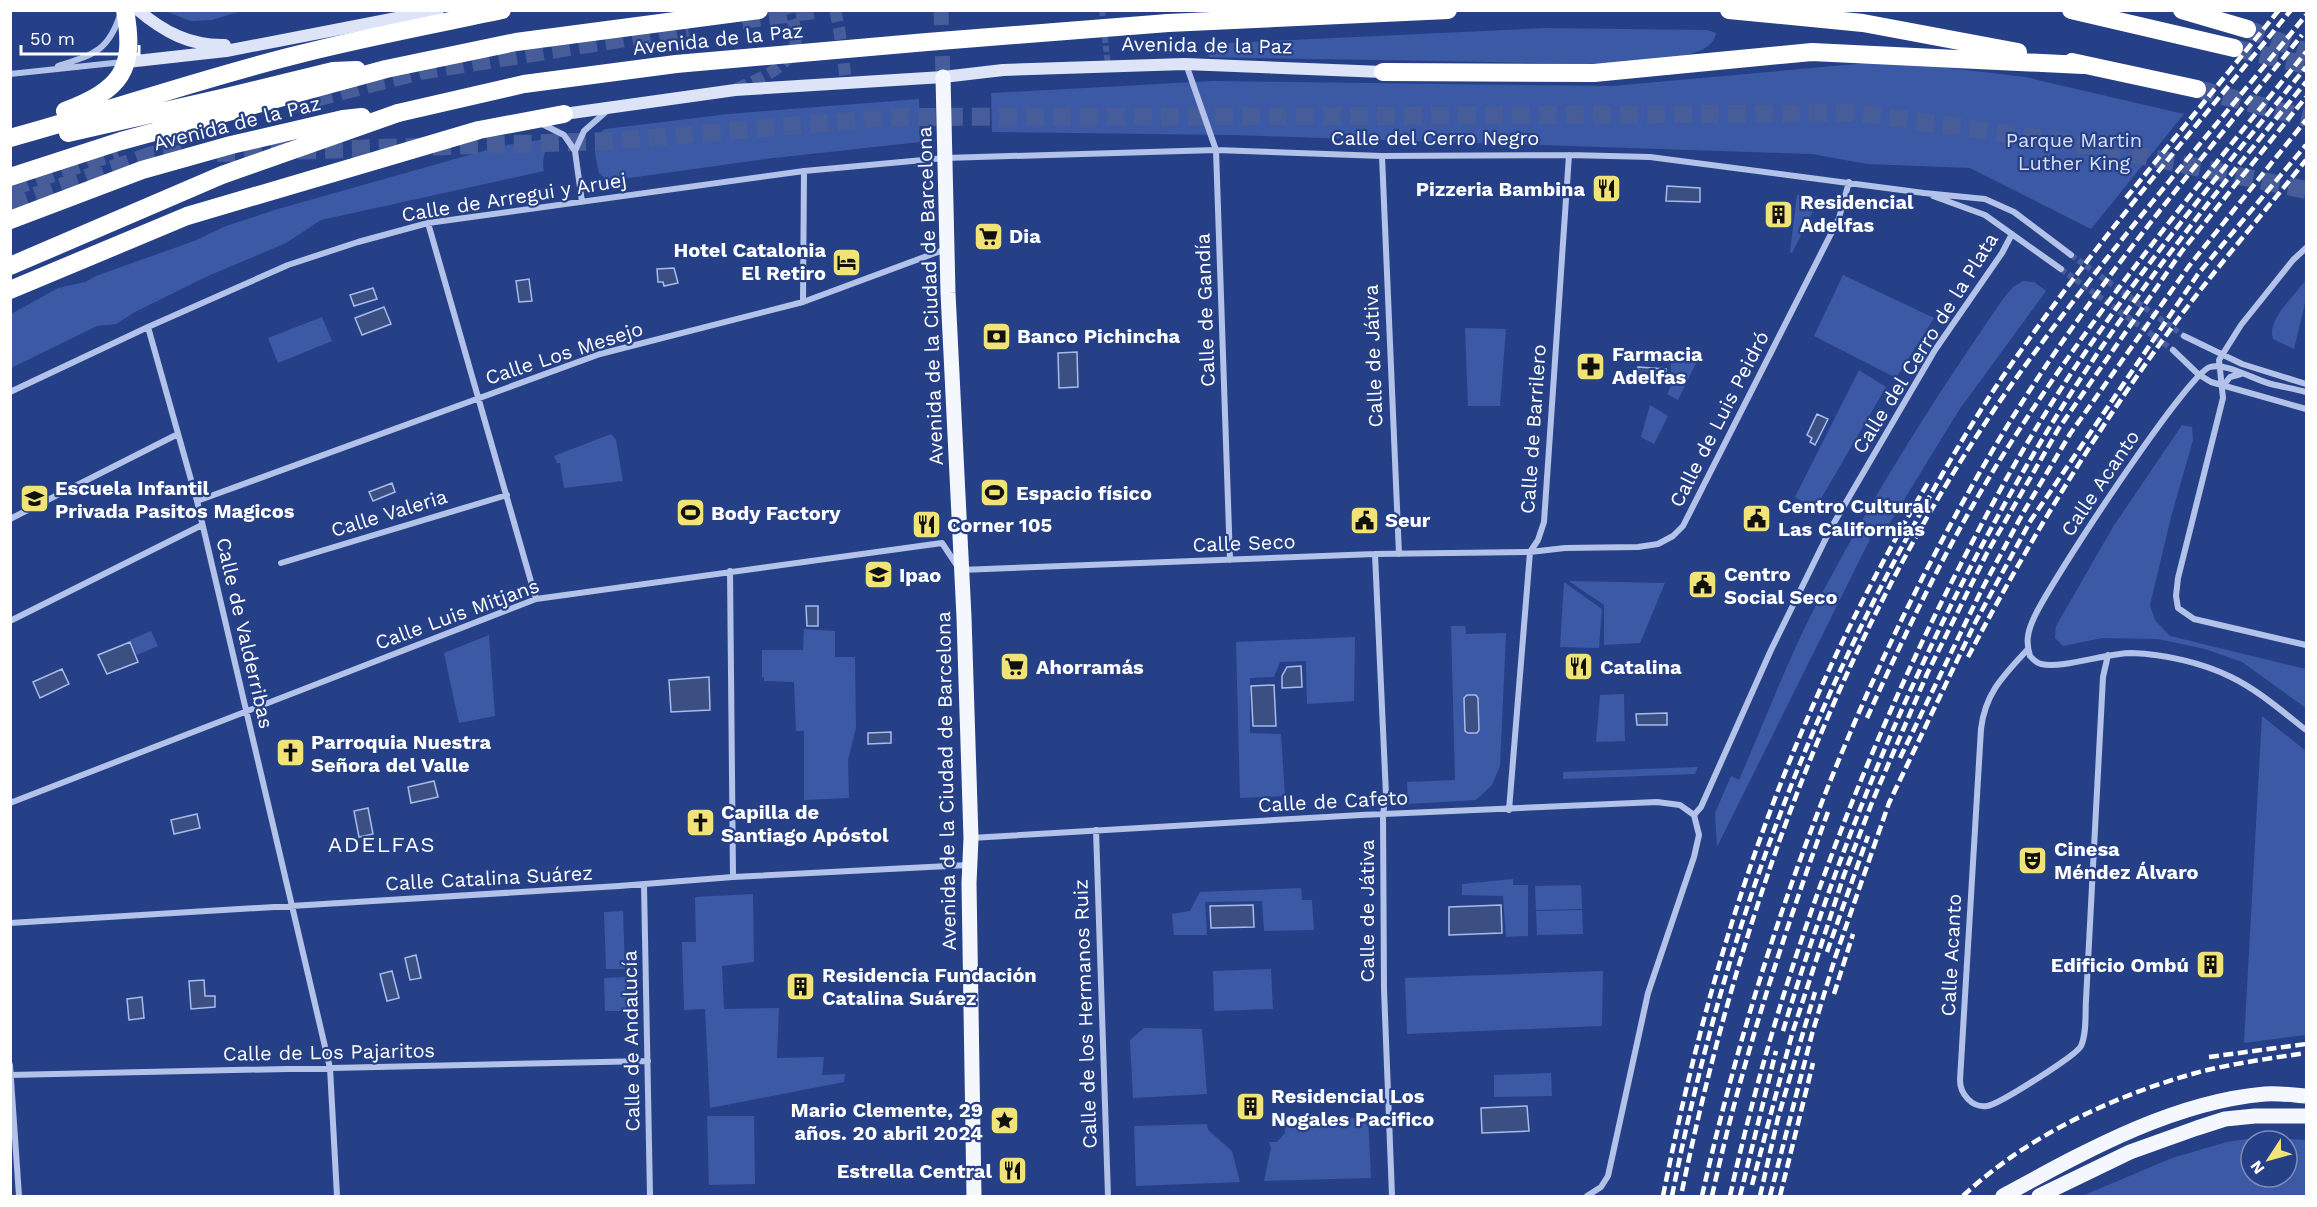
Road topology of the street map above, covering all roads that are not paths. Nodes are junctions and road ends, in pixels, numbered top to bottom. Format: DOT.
graph roads {
  1 [pos="120,10"];
  2 [pos="125,10"];
  3 [pos="138,10"];
  4 [pos="438,10"];
  5 [pos="502,10"];
  6 [pos="759,10"];
  7 [pos="1448,10"];
  8 [pos="1729,10"];
  9 [pos="2071,10"];
  10 [pos="2182,10"];
  11 [pos="2247,29"];
  12 [pos="268,42"];
  13 [pos="2234,48"];
  14 [pos="127,62"];
  15 [pos="1185,64"];
  16 [pos="2083,65"];
  17 [pos="386,69"];
  18 [pos="46,70"];
  19 [pos="1383,72"];
  20 [pos="10,74"];
  21 [pos="943,77"];
  22 [pos="2198,89"];
  23 [pos="611,107"];
  24 [pos="398,113"];
  25 [pos="564,114"];
  26 [pos="531,118"];
  27 [pos="10,132"];
  28 [pos="10,138"];
  29 [pos="10,149"];
  30 [pos="1216,150"];
  31 [pos="575,151"];
  32 [pos="1569,155"];
  33 [pos="1382,156"];
  34 [pos="945,158"];
  35 [pos="804,171"];
  36 [pos="10,177"];
  37 [pos="1849,182"];
  38 [pos="1924,193"];
  39 [pos="582,202"];
  40 [pos="187,216"];
  41 [pos="10,220"];
  42 [pos="428,223"];
  43 [pos="2012,234"];
  44 [pos="82,236"];
  45 [pos="2307,248"];
  46 [pos="946,249"];
  47 [pos="2071,255"];
  48 [pos="10,266"];
  49 [pos="2061,269"];
  50 [pos="10,290"];
  51 [pos="803,302"];
  52 [pos="148,327"];
  53 [pos="2184,336"];
  54 [pos="2173,350"];
  55 [pos="2222,354"];
  56 [pos="2218,366"];
  57 [pos="2198,374"];
  58 [pos="2242,374"];
  59 [pos="2307,384"];
  60 [pos="2223,386"];
  61 [pos="10,392"];
  62 [pos="2307,392"];
  63 [pos="479,399"];
  64 [pos="2307,409"];
  65 [pos="178,434"];
  66 [pos="507,495"];
  67 [pos="196,501"];
  68 [pos="10,519"];
  69 [pos="202,525"];
  70 [pos="1530,552"];
  71 [pos="1375,554"];
  72 [pos="1399,554"];
  73 [pos="1230,560"];
  74 [pos="281,563"];
  75 [pos="960,570"];
  76 [pos="730,572"];
  77 [pos="536,599"];
  78 [pos="10,621"];
  79 [pos="2307,645"];
  80 [pos="2028,649"];
  81 [pos="2108,655"];
  82 [pos="246,711"];
  83 [pos="2307,730"];
  84 [pos="10,803"];
  85 [pos="1509,810"];
  86 [pos="1383,814"];
  87 [pos="1694,815"];
  88 [pos="1096,830"];
  89 [pos="971,838"];
  90 [pos="970,865"];
  91 [pos="733,878"];
  92 [pos="644,885"];
  93 [pos="292,906"];
  94 [pos="10,923"];
  95 [pos="648,1061"];
  96 [pos="10,1065"];
  97 [pos="330,1068"];
  98 [pos="11,1075"];
  99 [pos="2307,1096"];
  100 [pos="2307,1116"];
  101 [pos="18,1197"];
  102 [pos="337,1197"];
  103 [pos="650,1197"];
  104 [pos="974,1197"];
  105 [pos="1108,1197"];
  106 [pos="1392,1197"];
  107 [pos="1587,1197"];
  108 [pos="2002,1197"];
  109 [pos="2039,1197"];
  1 -- 18 [label="street"];
  2 -- 14 [label="highway"];
  3 -- 12 [label="main road"];
  4 -- 12 [label="main road"];
  5 -- 28 [label="highway"];
  6 -- 17 [label="highway, Avenida de la Paz"];
  7 -- 24 [label="highway, Avenida de la Paz, bridge"];
  8 -- 16 [label="highway"];
  9 -- 13 [label="highway"];
  10 -- 11 [label="highway"];
  12 -- 14 [label="main road"];
  14 -- 18 [label="street"];
  14 -- 27 [label="highway"];
  15 -- 19 [label="main road, Avenida de la Paz"];
  15 -- 21 [label="main road, Avenida de la Paz"];
  15 -- 30 [label="street, Calle de Gandía"];
  16 -- 19 [label="highway"];
  16 -- 22 [label="highway"];
  17 -- 29 [label="highway"];
  17 -- 36 [label="highway, Avenida de la Paz"];
  18 -- 20 [label="street"];
  21 -- 23 [label="main road, Avenida de la Paz"];
  21 -- 34 [label="main road, Avenida de la Ciudad de Barcelona"];
  23 -- 25 [label="main road, Avenida de la Paz"];
  23 -- 31 [label="street"];
  24 -- 41 [label="highway, Avenida de la Paz"];
  24 -- 44 [label="highway"];
  25 -- 26 [label="highway"];
  26 -- 31 [label="street"];
  26 -- 40 [label="highway"];
  30 -- 33 [label="street, Calle del Cerro Negro"];
  30 -- 34 [label="street, Calle del Cerro Negro"];
  30 -- 73 [label="street, Calle de Gandía"];
  31 -- 39 [label="street"];
  32 -- 33 [label="street, Calle del Cerro Negro"];
  32 -- 37 [label="street, Calle del Cerro Negro"];
  32 -- 70 [label="street, Calle de Barrilero"];
  33 -- 72 [label="street, Calle de Játiva"];
  34 -- 35 [label="street, Calle de Arregui y Aruej"];
  34 -- 46 [label="main road, Avenida de la Ciudad de Barcelona"];
  35 -- 39 [label="street, Calle de Arregui y Aruej"];
  35 -- 51 [label="street"];
  37 -- 38 [label="street, Calle del Cerro Negro"];
  37 -- 70 [label="street, Calle de Luis Peidró"];
  38 -- 43 [label="street, Calle del Cerro Negro"];
  38 -- 47 [label="street, Calle del Cerro Negro"];
  39 -- 42 [label="street, Calle de Arregui y Aruej"];
  40 -- 44 [label="highway"];
  40 -- 50 [label="highway"];
  42 -- 52 [label="street, Calle de Arregui y Aruej"];
  42 -- 63 [label="street"];
  43 -- 49 [label="street, Calle del Cerro Negro"];
  43 -- 87 [label="street, Calle del Cerro de la Plata"];
  44 -- 48 [label="highway"];
  45 -- 55 [label="street"];
  46 -- 51 [label="street, Calle Los Mesejo"];
  46 -- 75 [label="main road, Avenida de la Ciudad de Barcelona"];
  51 -- 63 [label="street, Calle Los Mesejo"];
  52 -- 61 [label="street, Calle de Arregui y Aruej"];
  52 -- 65 [label="street, Calle de Valderribas"];
  53 -- 55 [label="street"];
  54 -- 57 [label="street"];
  55 -- 56 [label="street"];
  55 -- 59 [label="street"];
  56 -- 57 [label="street, Calle Acanto"];
  56 -- 58 [label="street"];
  56 -- 60 [label="street"];
  57 -- 60 [label="street"];
  57 -- 80 [label="street, Calle Acanto"];
  58 -- 60 [label="street"];
  58 -- 62 [label="street"];
  60 -- 64 [label="street"];
  60 -- 79 [label="street"];
  63 -- 66 [label="street"];
  63 -- 67 [label="street, Calle Los Mesejo"];
  65 -- 67 [label="street, Calle de Valderribas"];
  65 -- 68 [label="street"];
  66 -- 74 [label="street, Calle Valeria"];
  66 -- 77 [label="street"];
  67 -- 69 [label="street, Calle de Valderribas"];
  69 -- 78 [label="street"];
  69 -- 82 [label="street, Calle de Valderribas"];
  70 -- 72 [label="street, Calle Seco"];
  70 -- 85 [label="street, Calle de Barrilero"];
  71 -- 72 [label="street, Calle Seco"];
  71 -- 73 [label="street, Calle Seco"];
  71 -- 86 [label="street, Calle de Játiva"];
  73 -- 75 [label="street, Calle Seco"];
  75 -- 76 [label="street, Calle Luis Mitjans"];
  75 -- 89 [label="main road, Avenida de la Ciudad de Barcelona"];
  76 -- 77 [label="street, Calle Luis Mitjans"];
  76 -- 91 [label="street"];
  77 -- 82 [label="street, Calle Luis Mitjans"];
  80 -- 81 [label="street"];
  80 -- 81 [label="street, Calle Acanto"];
  81 -- 83 [label="street"];
  82 -- 84 [label="street, Calle Luis Mitjans"];
  82 -- 93 [label="street, Calle de Valderribas"];
  85 -- 86 [label="street, Calle de Cafeto"];
  85 -- 87 [label="street, Calle de Cafeto"];
  86 -- 88 [label="street, Calle de Cafeto"];
  86 -- 106 [label="street, Calle de Játiva"];
  87 -- 107 [label="street"];
  88 -- 89 [label="street, Calle de Cafeto"];
  88 -- 105 [label="street, Calle de los Hermanos Ruiz"];
  89 -- 90 [label="main road, Avenida de la Ciudad de Barcelona"];
  90 -- 91 [label="street, Calle Catalina Suárez"];
  90 -- 104 [label="main road, Avenida de la Ciudad de Barcelona"];
  91 -- 92 [label="street, Calle Catalina Suárez"];
  92 -- 93 [label="street, Calle Catalina Suárez"];
  92 -- 95 [label="street, Calle de Andalucía"];
  93 -- 94 [label="street, Calle Catalina Suárez"];
  93 -- 97 [label="street, Calle de Valderribas"];
  95 -- 97 [label="street, Calle de Los Pajaritos"];
  95 -- 103 [label="street, Calle de Andalucía"];
  96 -- 98 [label="street"];
  97 -- 98 [label="street, Calle de Los Pajaritos"];
  97 -- 102 [label="street, Calle de Valderribas"];
  98 -- 101 [label="street"];
  99 -- 108 [label="main road"];
  100 -- 109 [label="main road"];
}
